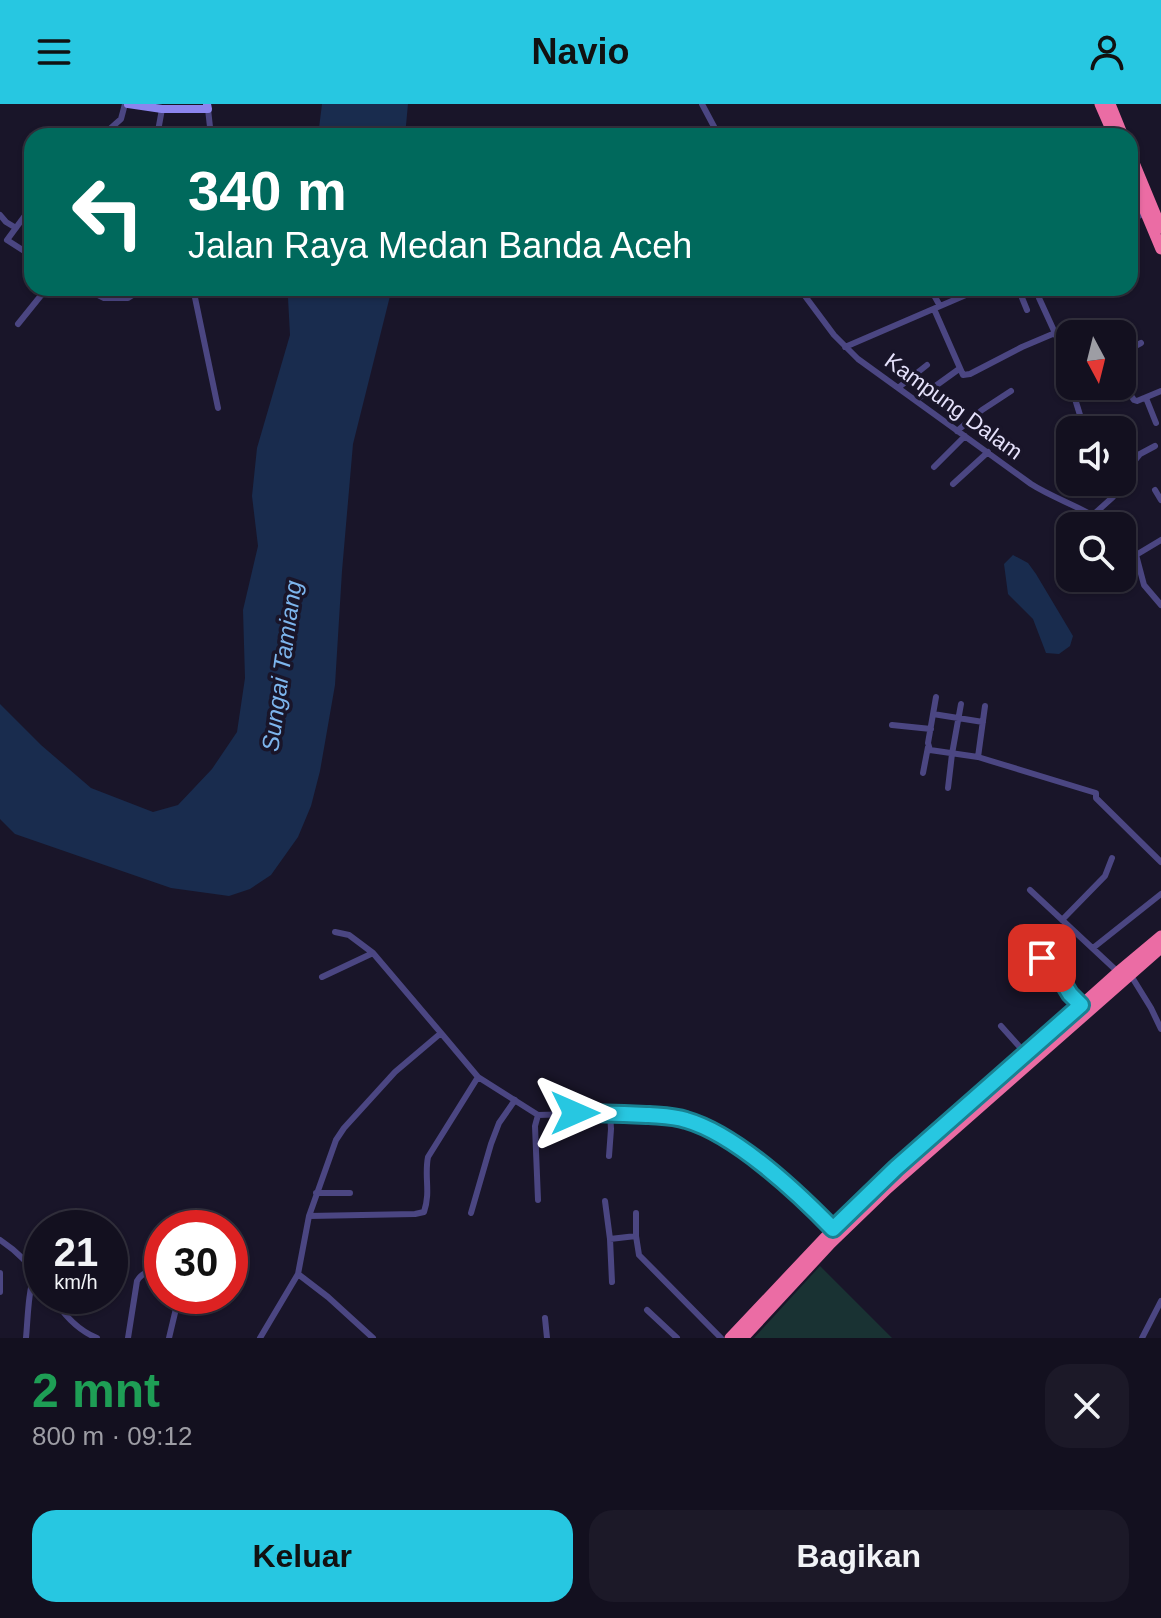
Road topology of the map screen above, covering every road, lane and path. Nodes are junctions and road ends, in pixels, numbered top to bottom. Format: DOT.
graph roads {
  1 [pos="127,104"];
  2 [pos="702,104"];
  3 [pos="1100,104"];
  4 [pos="1110,104"];
  5 [pos="208,107"];
  6 [pos="162,109"];
  7 [pos="111,128"];
  8 [pos="159,128"];
  9 [pos="210,128"];
  10 [pos="715,128"];
  11 [pos="1110,128"];
  12 [pos="1120,128"];
  13 [pos="1138,172"];
  14 [pos="1138,194"];
  15 [pos="1146,212"];
  16 [pos="0,215"];
  17 [pos="1138,216"];
  18 [pos="24,217"];
  19 [pos="6,222"];
  20 [pos="16,228"];
  21 [pos="1161,228"];
  22 [pos="0,231"];
  23 [pos="1161,249"];
  24 [pos="24,251"];
  25 [pos="41,296"];
  26 [pos="99,296"];
  27 [pos="131,296"];
  28 [pos="195,296"];
  29 [pos="805,296"];
  30 [pos="933,296"];
  31 [pos="963,296"];
  32 [pos="1021,296"];
  33 [pos="1040,296"];
  34 [pos="937,307"];
  35 [pos="1027,310"];
  36 [pos="18,324"];
  37 [pos="1055,333"];
  38 [pos="1141,343"];
  39 [pos="1136,346"];
  40 [pos="845,347"];
  41 [pos="927,365"];
  42 [pos="959,369"];
  43 [pos="898,388"];
  44 [pos="1011,391"];
  45 [pos="1161,391"];
  46 [pos="1146,398"];
  47 [pos="916,400"];
  48 [pos="1134,400"];
  49 [pos="218,408"];
  50 [pos="1156,423"];
  51 [pos="957,431"];
  52 [pos="965,436"];
  53 [pos="1155,446"];
  54 [pos="988,452"];
  55 [pos="1136,459"];
  56 [pos="934,467"];
  57 [pos="953,484"];
  58 [pos="1155,490"];
  59 [pos="1113,496"];
  60 [pos="1161,500"];
  61 [pos="1087,512"];
  62 [pos="1096,512"];
  63 [pos="1161,540"];
  64 [pos="1136,555"];
  65 [pos="1161,605"];
  66 [pos="936,697"];
  67 [pos="961,704"];
  68 [pos="985,706"];
  69 [pos="933,714"];
  70 [pos="959,718"];
  71 [pos="983,722"];
  72 [pos="892,725"];
  73 [pos="931,729"];
  74 [pos="928,747"];
  75 [pos="952,754"];
  76 [pos="978,757"];
  77 [pos="923,773"];
  78 [pos="948,788"];
  79 [pos="1112,858"];
  80 [pos="1161,862"];
  81 [pos="1030,890"];
  82 [pos="1161,894"];
  83 [pos="1062,920"];
  84 [pos="335,932"];
  85 [pos="1161,936"];
  86 [pos="1093,948"];
  87 [pos="1161,948"];
  88 [pos="373,953"];
  89 [pos="1042,958"];
  90 [pos="1124,973"];
  91 [pos="322,977"];
  92 [pos="1081,1005"];
  93 [pos="1001,1026"];
  94 [pos="1161,1029"];
  95 [pos="441,1033"];
  96 [pos="1054,1036"];
  97 [pos="1026,1054"];
  98 [pos="478,1077"];
  99 [pos="515,1100"];
  100 [pos="610,1113"];
  101 [pos="538,1115"];
  102 [pos="957,1122"];
  103 [pos="609,1156"];
  104 [pos="316,1193"];
  105 [pos="350,1193"];
  106 [pos="538,1200"];
  107 [pos="605,1201"];
  108 [pos="471,1213"];
  109 [pos="636,1213"];
  110 [pos="309,1216"];
  111 [pos="833,1229"];
  112 [pos="636,1236"];
  113 [pos="610,1239"];
  114 [pos="0,1240"];
  115 [pos="24,1259"];
  116 [pos="0,1273"];
  117 [pos="144,1274"];
  118 [pos="298,1274"];
  119 [pos="612,1282"];
  120 [pos="0,1292"];
  121 [pos="1161,1301"];
  122 [pos="647,1310"];
  123 [pos="28,1314"];
  124 [pos="65,1314"];
  125 [pos="175,1314"];
  126 [pos="545,1318"];
  127 [pos="26,1338"];
  128 [pos="97,1338"];
  129 [pos="128,1338"];
  130 [pos="169,1338"];
  131 [pos="260,1338"];
  132 [pos="373,1338"];
  133 [pos="547,1338"];
  134 [pos="677,1338"];
  135 [pos="721,1338"];
  136 [pos="730,1338"];
  137 [pos="743,1338"];
  138 [pos="1142,1338"];
  1 -- 6 [label="street"];
  1 -- 7 [label="street"];
  2 -- 10 [label="street"];
  3 -- 11 [label="highway"];
  4 -- 12 [label="highway"];
  5 -- 6 [label="street"];
  5 -- 9 [label="street"];
  6 -- 8 [label="street"];
  13 -- 21 [label="highway"];
  14 -- 15 [label="highway"];
  15 -- 17 [label="street"];
  15 -- 23 [label="highway"];
  16 -- 19 [label="street"];
  18 -- 20 [label="street"];
  19 -- 20 [label="street"];
  19 -- 22 [label="street"];
  20 -- 24 [label="street"];
  25 -- 36 [label="street"];
  26 -- 27 [label="street"];
  28 -- 49 [label="street"];
  29 -- 40 [label="street, Kampung Dalam"];
  30 -- 34 [label="street"];
  31 -- 34 [label="street"];
  32 -- 35 [label="street"];
  33 -- 37 [label="street"];
  34 -- 40 [label="street"];
  34 -- 42 [label="street"];
  37 -- 42 [label="street"];
  38 -- 39 [label="street"];
  40 -- 43 [label="street, Kampung Dalam"];
  41 -- 43 [label="street"];
  42 -- 47 [label="street"];
  43 -- 47 [label="street, Kampung Dalam"];
  44 -- 51 [label="street"];
  45 -- 46 [label="street"];
  46 -- 48 [label="street"];
  46 -- 50 [label="street"];
  47 -- 51 [label="street, Kampung Dalam"];
  51 -- 52 [label="street, Kampung Dalam"];
  52 -- 54 [label="street, Kampung Dalam"];
  52 -- 56 [label="street"];
  53 -- 55 [label="street"];
  54 -- 57 [label="street"];
  54 -- 61 [label="street, Kampung Dalam"];
  58 -- 60 [label="street"];
  59 -- 62 [label="street"];
  63 -- 64 [label="street"];
  64 -- 65 [label="street"];
  66 -- 69 [label="street"];
  67 -- 70 [label="street"];
  68 -- 71 [label="street"];
  69 -- 70 [label="street"];
  69 -- 73 [label="street"];
  70 -- 71 [label="street"];
  70 -- 75 [label="street"];
  71 -- 76 [label="street"];
  72 -- 73 [label="street"];
  73 -- 74 [label="street"];
  74 -- 75 [label="street"];
  74 -- 77 [label="street"];
  75 -- 76 [label="street"];
  75 -- 78 [label="street"];
  76 -- 80 [label="street"];
  79 -- 83 [label="street"];
  81 -- 83 [label="street"];
  82 -- 86 [label="street"];
  83 -- 86 [label="street"];
  84 -- 88 [label="street"];
  85 -- 90 [label="highway"];
  86 -- 90 [label="street"];
  87 -- 90 [label="highway"];
  88 -- 91 [label="street"];
  88 -- 95 [label="street"];
  89 -- 92 [label="street"];
  90 -- 92 [label="highway"];
  90 -- 94 [label="street"];
  90 -- 96 [label="highway"];
  92 -- 96 [label="highway"];
  93 -- 97 [label="street"];
  95 -- 98 [label="street"];
  95 -- 104 [label="street"];
  96 -- 97 [label="highway"];
  96 -- 102 [label="highway"];
  97 -- 102 [label="highway"];
  98 -- 99 [label="street"];
  98 -- 110 [label="street"];
  99 -- 101 [label="street"];
  99 -- 108 [label="street"];
  100 -- 101 [label="street"];
  100 -- 103 [label="street"];
  100 -- 111 [label="street"];
  101 -- 106 [label="street"];
  102 -- 111 [label="highway"];
  102 -- 137 [label="highway"];
  104 -- 105 [label="street"];
  104 -- 110 [label="street"];
  107 -- 113 [label="street"];
  109 -- 112 [label="street"];
  110 -- 118 [label="street"];
  111 -- 136 [label="highway"];
  112 -- 113 [label="street"];
  112 -- 135 [label="street"];
  113 -- 119 [label="street"];
  114 -- 115 [label="street"];
  116 -- 120 [label="street"];
  117 -- 129 [label="street"];
  118 -- 131 [label="street"];
  118 -- 132 [label="street"];
  121 -- 138 [label="street"];
  122 -- 134 [label="street"];
  123 -- 127 [label="street"];
  124 -- 128 [label="street"];
  125 -- 130 [label="street"];
  126 -- 133 [label="street"];
}
